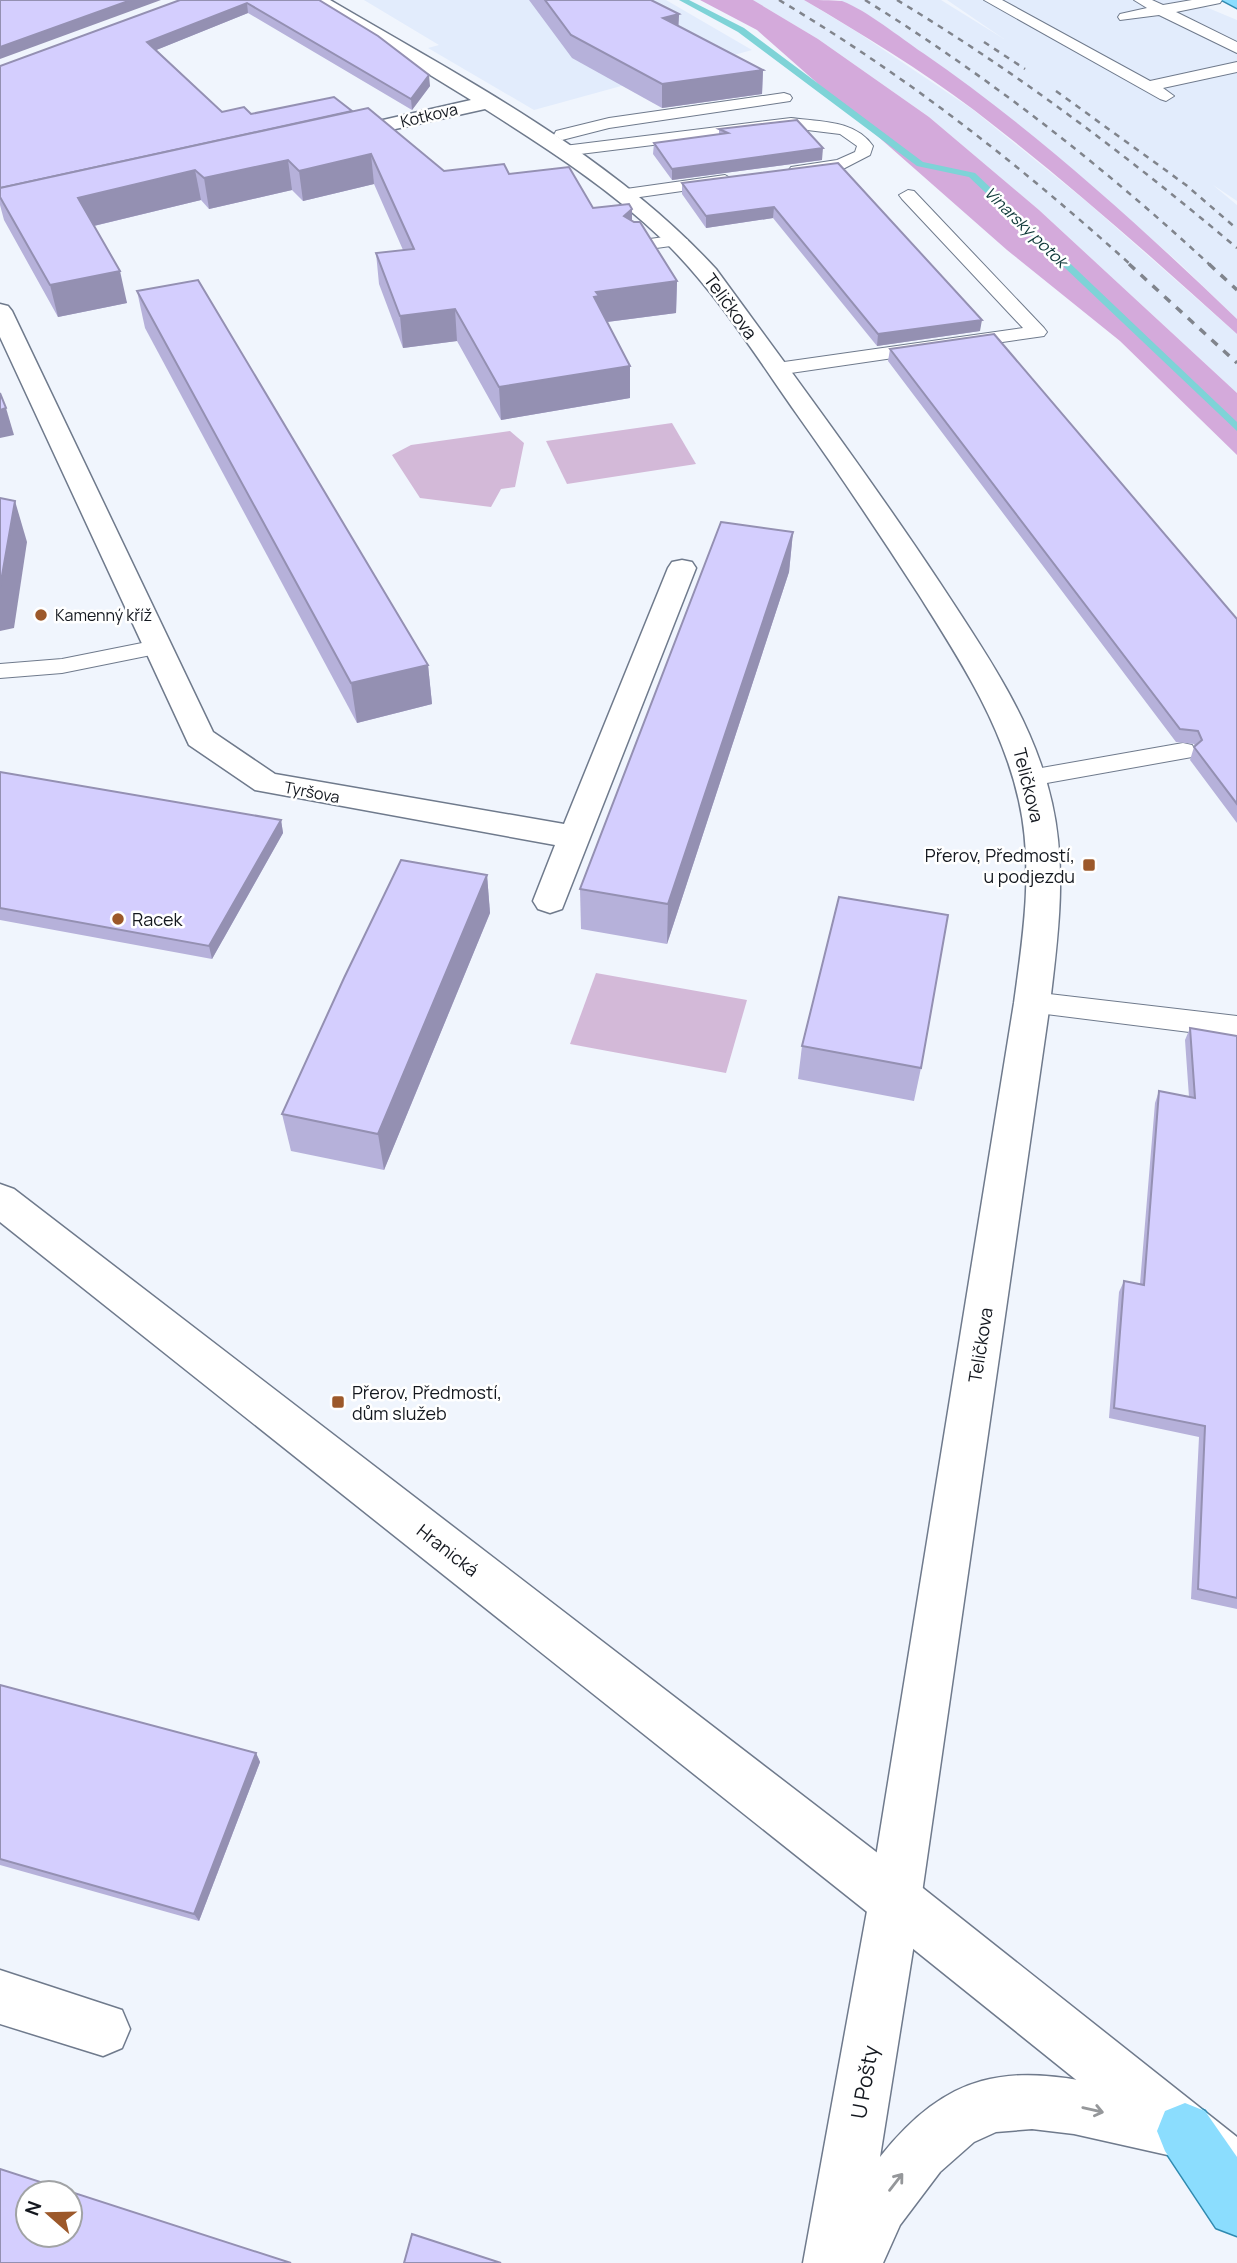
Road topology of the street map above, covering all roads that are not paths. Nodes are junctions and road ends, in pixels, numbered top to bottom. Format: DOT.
graph roads {
  1 [pos="317,0"];
  2 [pos="991,0"];
  3 [pos="1141,0"];
  4 [pos="1215,0"];
  5 [pos="1231,0"];
  6 [pos="1237,3"];
  7 [pos="1161,10"];
  8 [pos="1125,17"];
  9 [pos="1068,27"];
  10 [pos="1049,30"];
  11 [pos="1237,48"];
  12 [pos="1237,67"];
  13 [pos="1149,86"];
  14 [pos="1166,96"];
  15 [pos="784,98"];
  16 [pos="489,102"];
  17 [pos="313,141"];
  18 [pos="556,146"];
  19 [pos="774,174"];
  20 [pos="747,178"];
  21 [pos="626,194"];
  22 [pos="908,195"];
  23 [pos="679,240"];
  24 [pos="635,246"];
  25 [pos="0,311"];
  26 [pos="777,369"];
  27 [pos="682,568"];
  28 [pos="157,647"];
  29 [pos="0,671"];
  30 [pos="1183,751"];
  31 [pos="1030,778"];
  32 [pos="575,837"];
  33 [pos="550,901"];
  34 [pos="1032,1003"];
  35 [pos="1237,1027"];
  36 [pos="0,1200"];
  37 [pos="895,1900"];
  38 [pos="0,1997"];
  39 [pos="103,2029"];
  40 [pos="1211,2138"];
  41 [pos="1237,2173"];
  42 [pos="1237,2207"];
  43 [pos="833,2263"];
  44 [pos="853,2263"];
  1 -- 16 [label="street, Teličkova"];
  2 -- 10 [label="lane"];
  3 -- 7 [label="lane"];
  4 -- 7 [label="lane"];
  5 -- 6 [label="main road"];
  7 -- 8 [label="lane"];
  7 -- 11 [label="lane"];
  9 -- 10 [label="lane"];
  10 -- 13 [label="lane"];
  12 -- 13 [label="lane"];
  13 -- 14 [label="lane"];
  15 -- 18 [label="lane"];
  16 -- 17 [label="street, Kotkova"];
  16 -- 18 [label="street, Teličkova"];
  18 -- 19 [label="lane"];
  18 -- 21 [label="street, Teličkova"];
  20 -- 21 [label="lane"];
  21 -- 23 [label="street, Teličkova"];
  22 -- 26 [label="lane"];
  23 -- 24 [label="lane"];
  23 -- 26 [label="street, Teličkova"];
  25 -- 28 [label="street, Tyršova"];
  26 -- 31 [label="street, Teličkova"];
  27 -- 32 [label="street"];
  28 -- 29 [label="lane"];
  28 -- 32 [label="street, Tyršova"];
  30 -- 31 [label="lane"];
  31 -- 34 [label="street, Teličkova"];
  32 -- 33 [label="street"];
  34 -- 35 [label="lane"];
  34 -- 37 [label="street, Teličkova"];
  36 -- 37 [label="street, Hranická"];
  37 -- 40 [label="street, Hranická"];
  37 -- 43 [label="street, U Pošty"];
  38 -- 39 [label="street"];
  40 -- 41 [label="street, Hranická"];
  40 -- 42 [label="main road"];
  44 -- 40 [label="street, one-way"];
}
